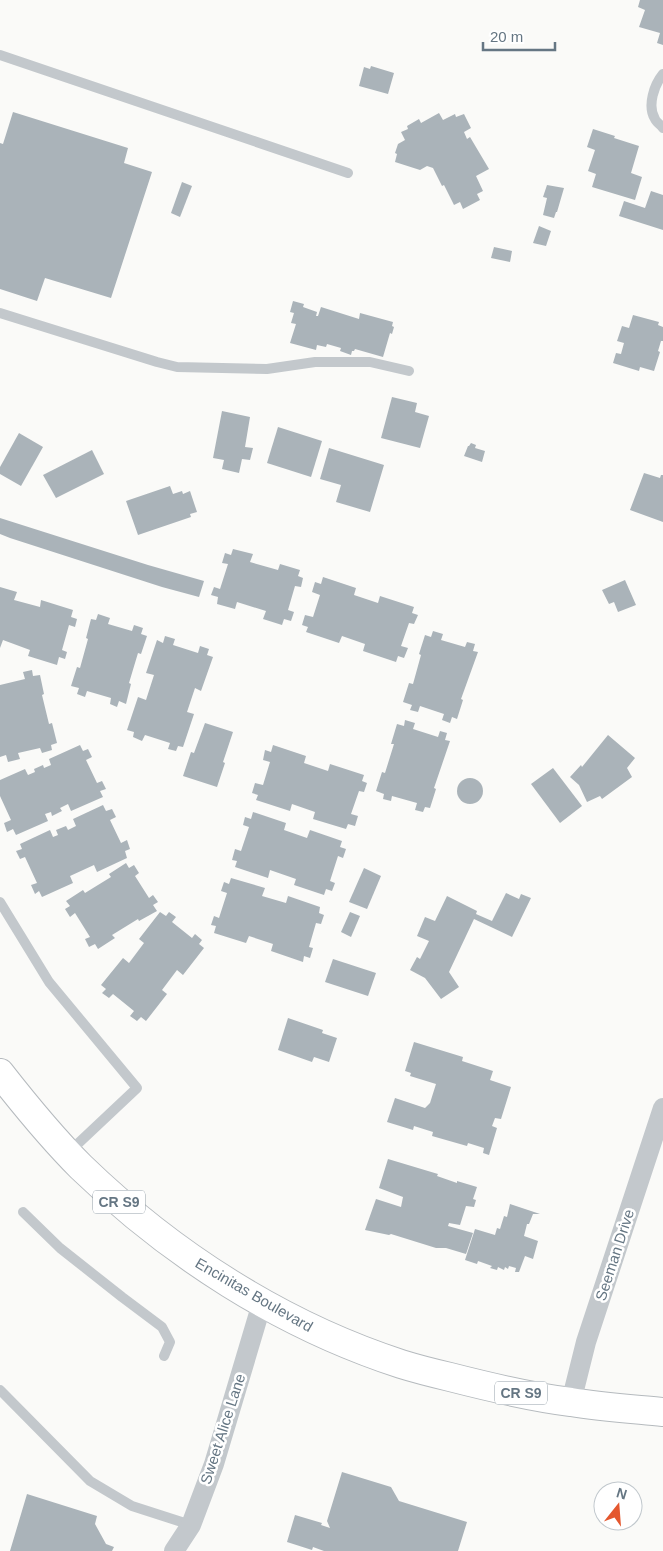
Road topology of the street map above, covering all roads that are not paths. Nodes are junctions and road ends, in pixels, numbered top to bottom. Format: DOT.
graph roads {
  1 [pos="0,55"];
  2 [pos="663,74"];
  3 [pos="663,128"];
  4 [pos="348,173"];
  5 [pos="0,313"];
  6 [pos="409,370"];
  7 [pos="0,902"];
  8 [pos="0,1073"];
  9 [pos="663,1108"];
  10 [pos="68,1152"];
  11 [pos="23,1212"];
  12 [pos="262,1303"];
  13 [pos="164,1356"];
  14 [pos="0,1390"];
  15 [pos="571,1402"];
  16 [pos="663,1412"];
  17 [pos="191,1526"];
  18 [pos="174,1551"];
  1 -- 4 [label="lane"];
  2 -- 3 [label="lane"];
  5 -- 6 [label="lane"];
  7 -- 10 [label="lane"];
  8 -- 10 [label="main road, Encinitas Boulevard / CR S9"];
  9 -- 15 [label="street, Seeman Drive"];
  10 -- 12 [label="main road, Encinitas Boulevard / CR S9"];
  11 -- 13 [label="lane"];
  12 -- 15 [label="main road, Encinitas Boulevard / CR S9"];
  12 -- 17 [label="street, Sweet Alice Lane"];
  14 -- 17 [label="lane"];
  15 -- 16 [label="main road, Encinitas Boulevard / CR S9"];
  17 -- 18 [label="street, Sweet Alice Lane"];
}
